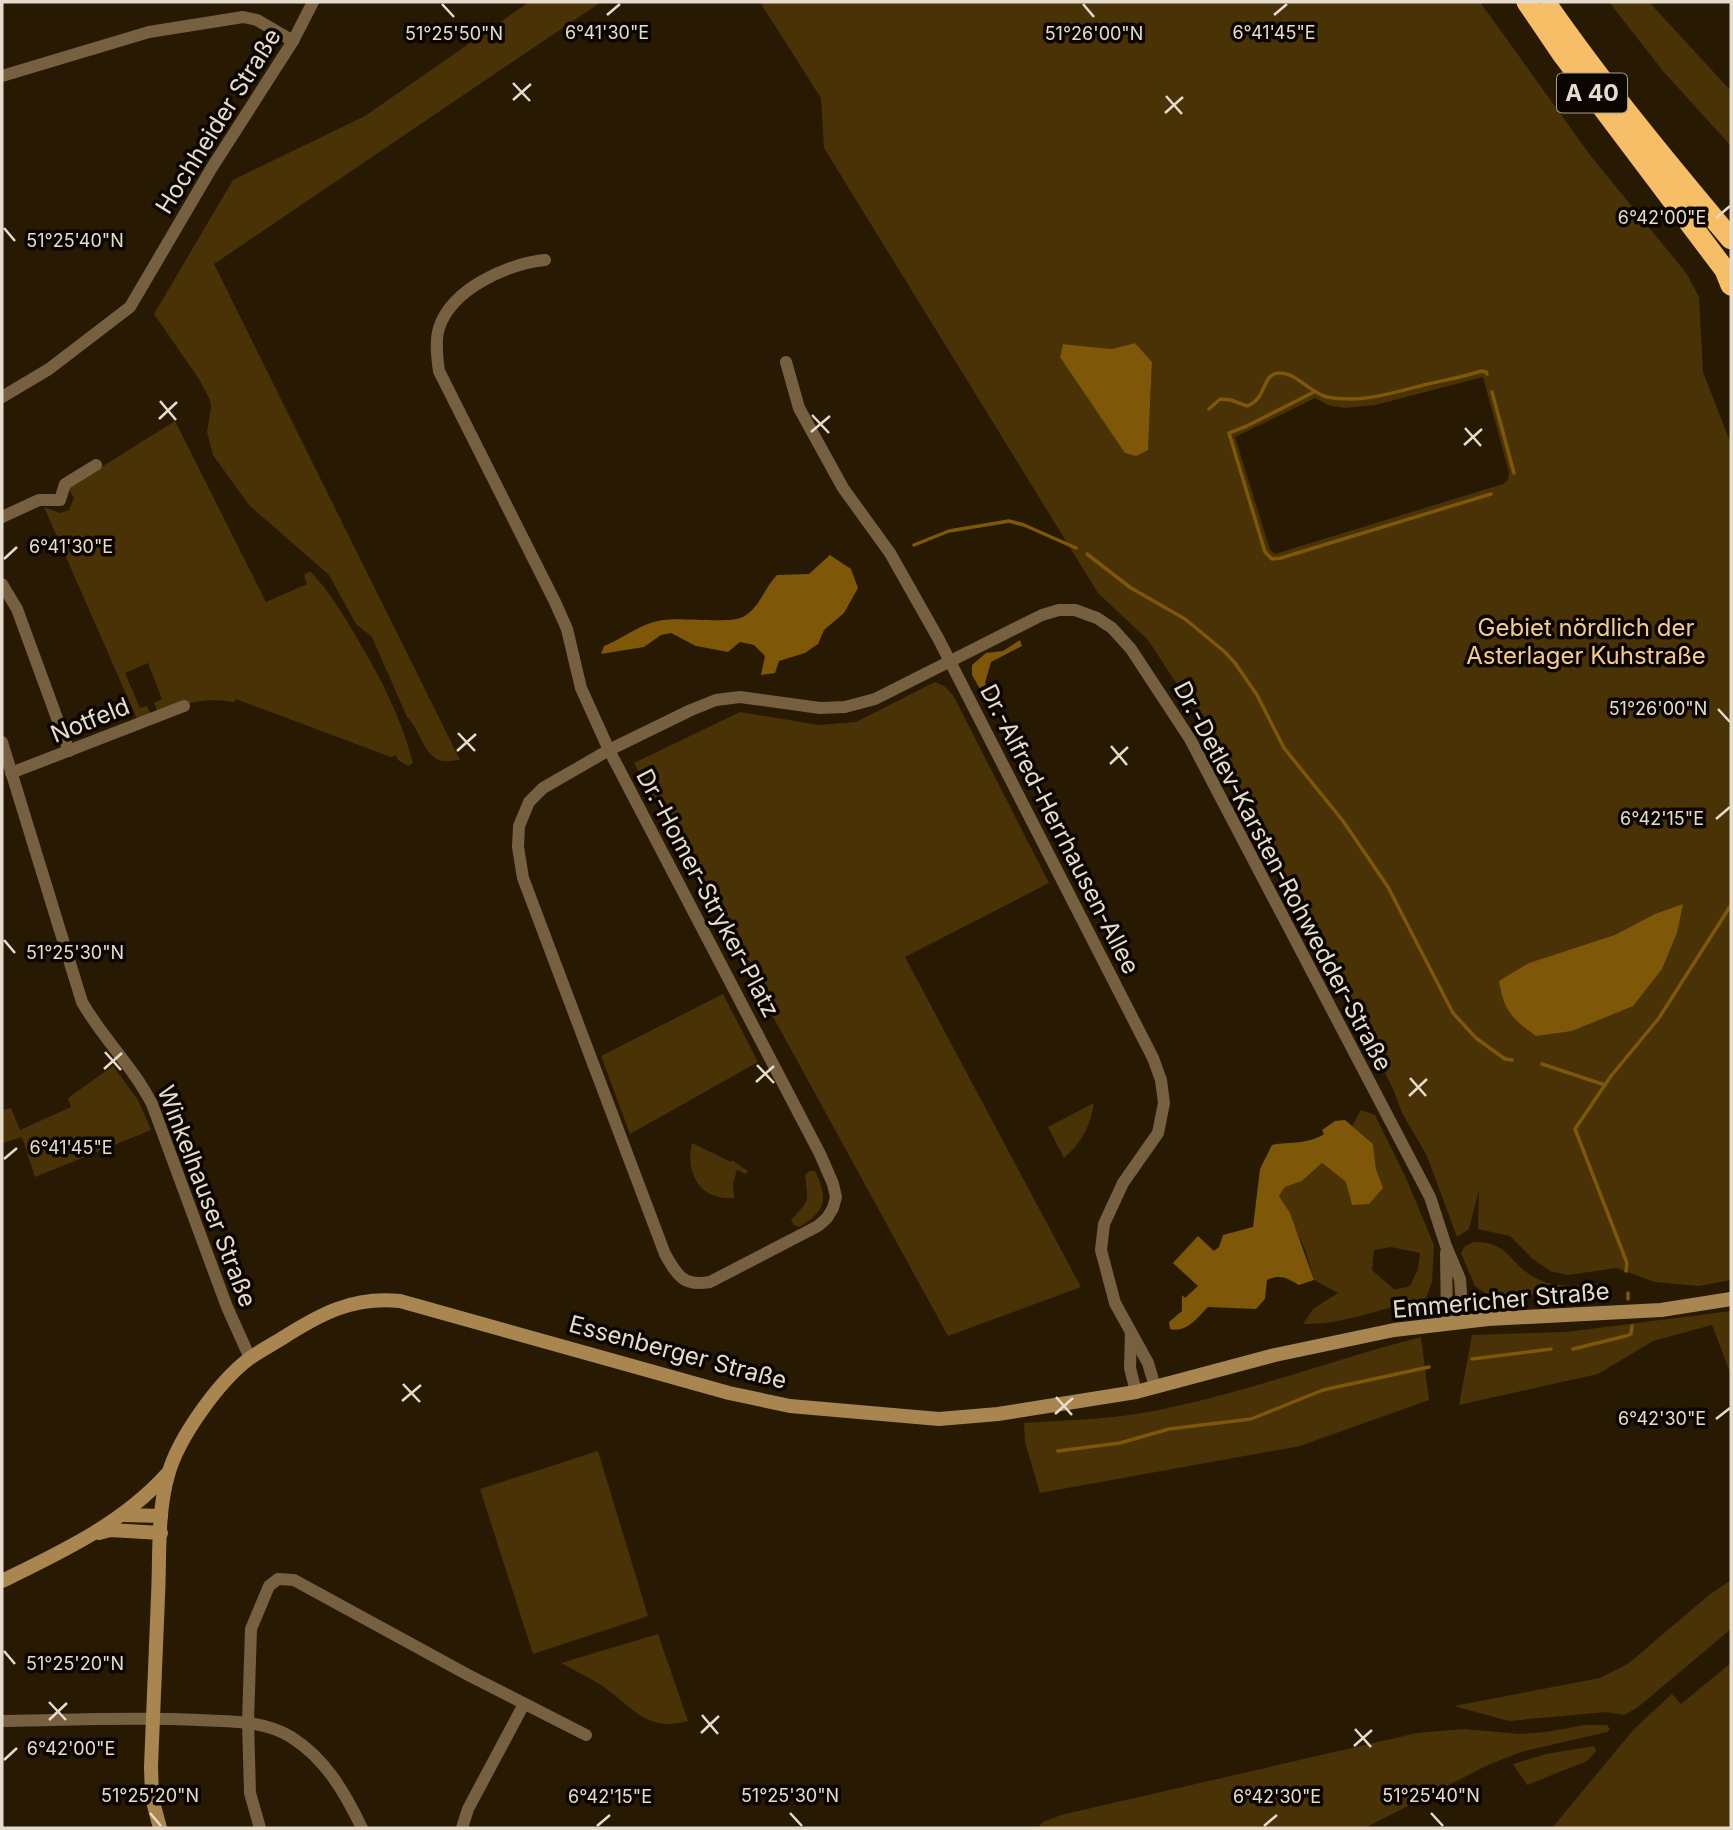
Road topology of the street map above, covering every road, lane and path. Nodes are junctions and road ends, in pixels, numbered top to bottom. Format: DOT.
graph roads {
  1 [pos="313,2"];
  2 [pos="1527,2"];
  3 [pos="1545,2"];
  4 [pos="293,41"];
  5 [pos="2,76"];
  6 [pos="1659,181"];
  7 [pos="1731,239"];
  8 [pos="1731,258"];
  9 [pos="545,260"];
  10 [pos="1731,285"];
  11 [pos="786,362"];
  12 [pos="2,397"];
  13 [pos="96,465"];
  14 [pos="2,517"];
  15 [pos="2,584"];
  16 [pos="949,661"];
  17 [pos="184,706"];
  18 [pos="2,742"];
  19 [pos="609,750"];
  20 [pos="69,751"];
  21 [pos="11,773"];
  22 [pos="770,1057"];
  23 [pos="1446,1246"];
  24 [pos="1731,1299"];
  25 [pos="1463,1321"];
  26 [pos="1447,1323"];
  27 [pos="1131,1331"];
  28 [pos="1275,1355"];
  29 [pos="250,1358"];
  30 [pos="1155,1387"];
  31 [pos="1136,1392"];
  32 [pos="168,1473"];
  33 [pos="124,1515"];
  34 [pos="161,1516"];
  35 [pos="161,1532"];
  36 [pos="91,1535"];
  37 [pos="2,1581"];
  38 [pos="524,1704"];
  39 [pos="153,1718"];
  40 [pos="2,1721"];
  41 [pos="248,1722"];
  42 [pos="586,1735"];
  43 [pos="160,1828"];
  44 [pos="260,1828"];
  45 [pos="362,1828"];
  46 [pos="462,1828"];
  1 -- 4 [label="street, Hochheider Straße"];
  2 -- 6 [label="highway, A 40"];
  3 -- 7 [label="highway, A 40"];
  4 -- 5 [label="street"];
  4 -- 12 [label="street, Hochheider Straße"];
  6 -- 8 [label="highway, A 40"];
  6 -- 10 [label="highway"];
  9 -- 19 [label="street"];
  11 -- 16 [label="street, Dr.-Alfred-Herrhausen-Allee"];
  13 -- 14 [label="street"];
  15 -- 20 [label="street"];
  16 -- 19 [label="street, Dr.-Detlev-Karsten-Rohwedder-Straße"];
  16 -- 23 [label="street, Dr.-Detlev-Karsten-Rohwedder-Straße"];
  16 -- 27 [label="street, Dr.-Alfred-Herrhausen-Allee"];
  17 -- 20 [label="street, Notfeld"];
  18 -- 21 [label="street, Winkelhauser Straße"];
  19 -- 22 [label="street, Dr.-Homer-Stryker-Platz"];
  19 -- 22 [label="street, Dr.-Detlev-Karsten-Rohwedder-Straße"];
  20 -- 21 [label="street, Notfeld"];
  21 -- 29 [label="street, Winkelhauser Straße"];
  23 -- 25 [label="street, Dr.-Detlev-Karsten-Rohwedder-Straße"];
  23 -- 26 [label="street, Dr.-Detlev-Karsten-Rohwedder-Straße"];
  24 -- 25 [label="main road, Emmericher Straße"];
  25 -- 26 [label="main road, Emmericher Straße"];
  26 -- 28 [label="main road, Emmericher Straße"];
  27 -- 30 [label="street, Dr.-Alfred-Herrhausen-Allee"];
  27 -- 31 [label="street"];
  28 -- 30 [label="main road, Essenberger Straße"];
  29 -- 31 [label="main road, Essenberger Straße"];
  29 -- 32 [label="main road, Essenberger Straße"];
  30 -- 31 [label="main road, Essenberger Straße"];
  32 -- 33 [label="main road"];
  32 -- 34 [label="main road"];
  33 -- 34 [label="main road"];
  33 -- 36 [label="main road"];
  34 -- 35 [label="main road"];
  35 -- 36 [label="main road"];
  35 -- 39 [label="main road"];
  36 -- 37 [label="main road"];
  38 -- 41 [label="street"];
  38 -- 42 [label="street"];
  38 -- 46 [label="street"];
  39 -- 40 [label="street"];
  39 -- 41 [label="street"];
  39 -- 43 [label="main road"];
  41 -- 44 [label="street"];
  41 -- 45 [label="street"];
}
